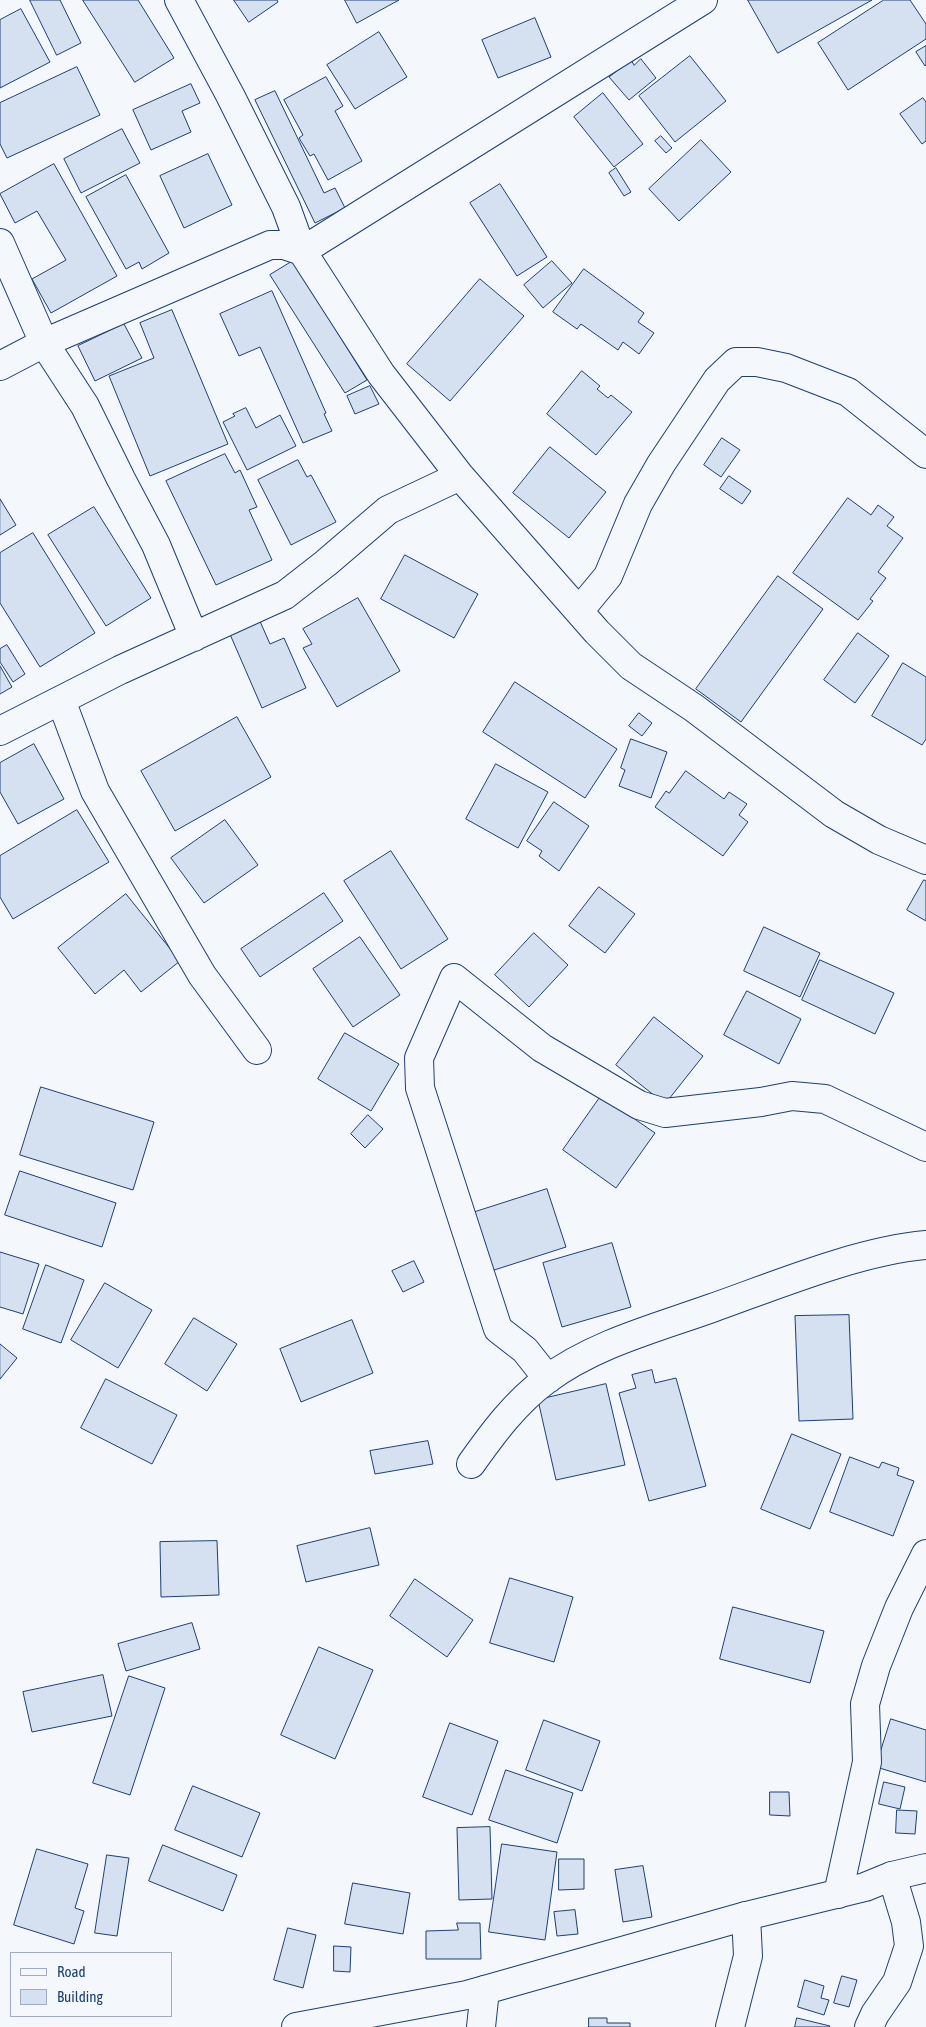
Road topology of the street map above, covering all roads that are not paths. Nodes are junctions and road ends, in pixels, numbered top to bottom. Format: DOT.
graph roads {
  1 [pos="179,0"];
  2 [pos="703,0"];
  3 [pos="286,207"];
  4 [pos="0,244"];
  5 [pos="270,245"];
  6 [pos="302,251"];
  7 [pos="44,343"];
  8 [pos="0,366"];
  9 [pos="926,454"];
  10 [pos="460,476"];
  11 [pos="579,611"];
  12 [pos="194,637"];
  13 [pos="61,700"];
  14 [pos="0,730"];
  15 [pos="926,860"];
  16 [pos="257,1050"];
  17 [pos="926,1146"];
  18 [pos="926,1245"];
  19 [pos="548,1379"];
  20 [pos="471,1464"];
  21 [pos="926,1554"];
  22 [pos="926,1868"];
  23 [pos="892,1876"];
  24 [pos="838,1894"];
  25 [pos="746,1916"];
  26 [pos="485,1990"];
  27 [pos="296,2027"];
  28 [pos="481,2027"];
  29 [pos="730,2027"];
  30 [pos="869,2027"];
  1 -- 3 [label="street"];
  2 -- 6 [label="street"];
  3 -- 5 [label="street"];
  3 -- 6 [label="street"];
  4 -- 7 [label="street"];
  5 -- 6 [label="street"];
  5 -- 7 [label="street"];
  6 -- 10 [label="street"];
  7 -- 8 [label="street"];
  7 -- 12 [label="street"];
  9 -- 11 [label="street"];
  10 -- 11 [label="street"];
  10 -- 12 [label="street"];
  11 -- 15 [label="street"];
  12 -- 13 [label="street"];
  13 -- 14 [label="street"];
  13 -- 16 [label="street"];
  17 -- 19 [label="street"];
  18 -- 19 [label="street"];
  19 -- 20 [label="street"];
  21 -- 24 [label="street"];
  22 -- 23 [label="street"];
  23 -- 24 [label="street"];
  23 -- 30 [label="street"];
  24 -- 25 [label="street"];
  25 -- 26 [label="street"];
  25 -- 29 [label="street"];
  26 -- 27 [label="street"];
  26 -- 28 [label="street"];
}
